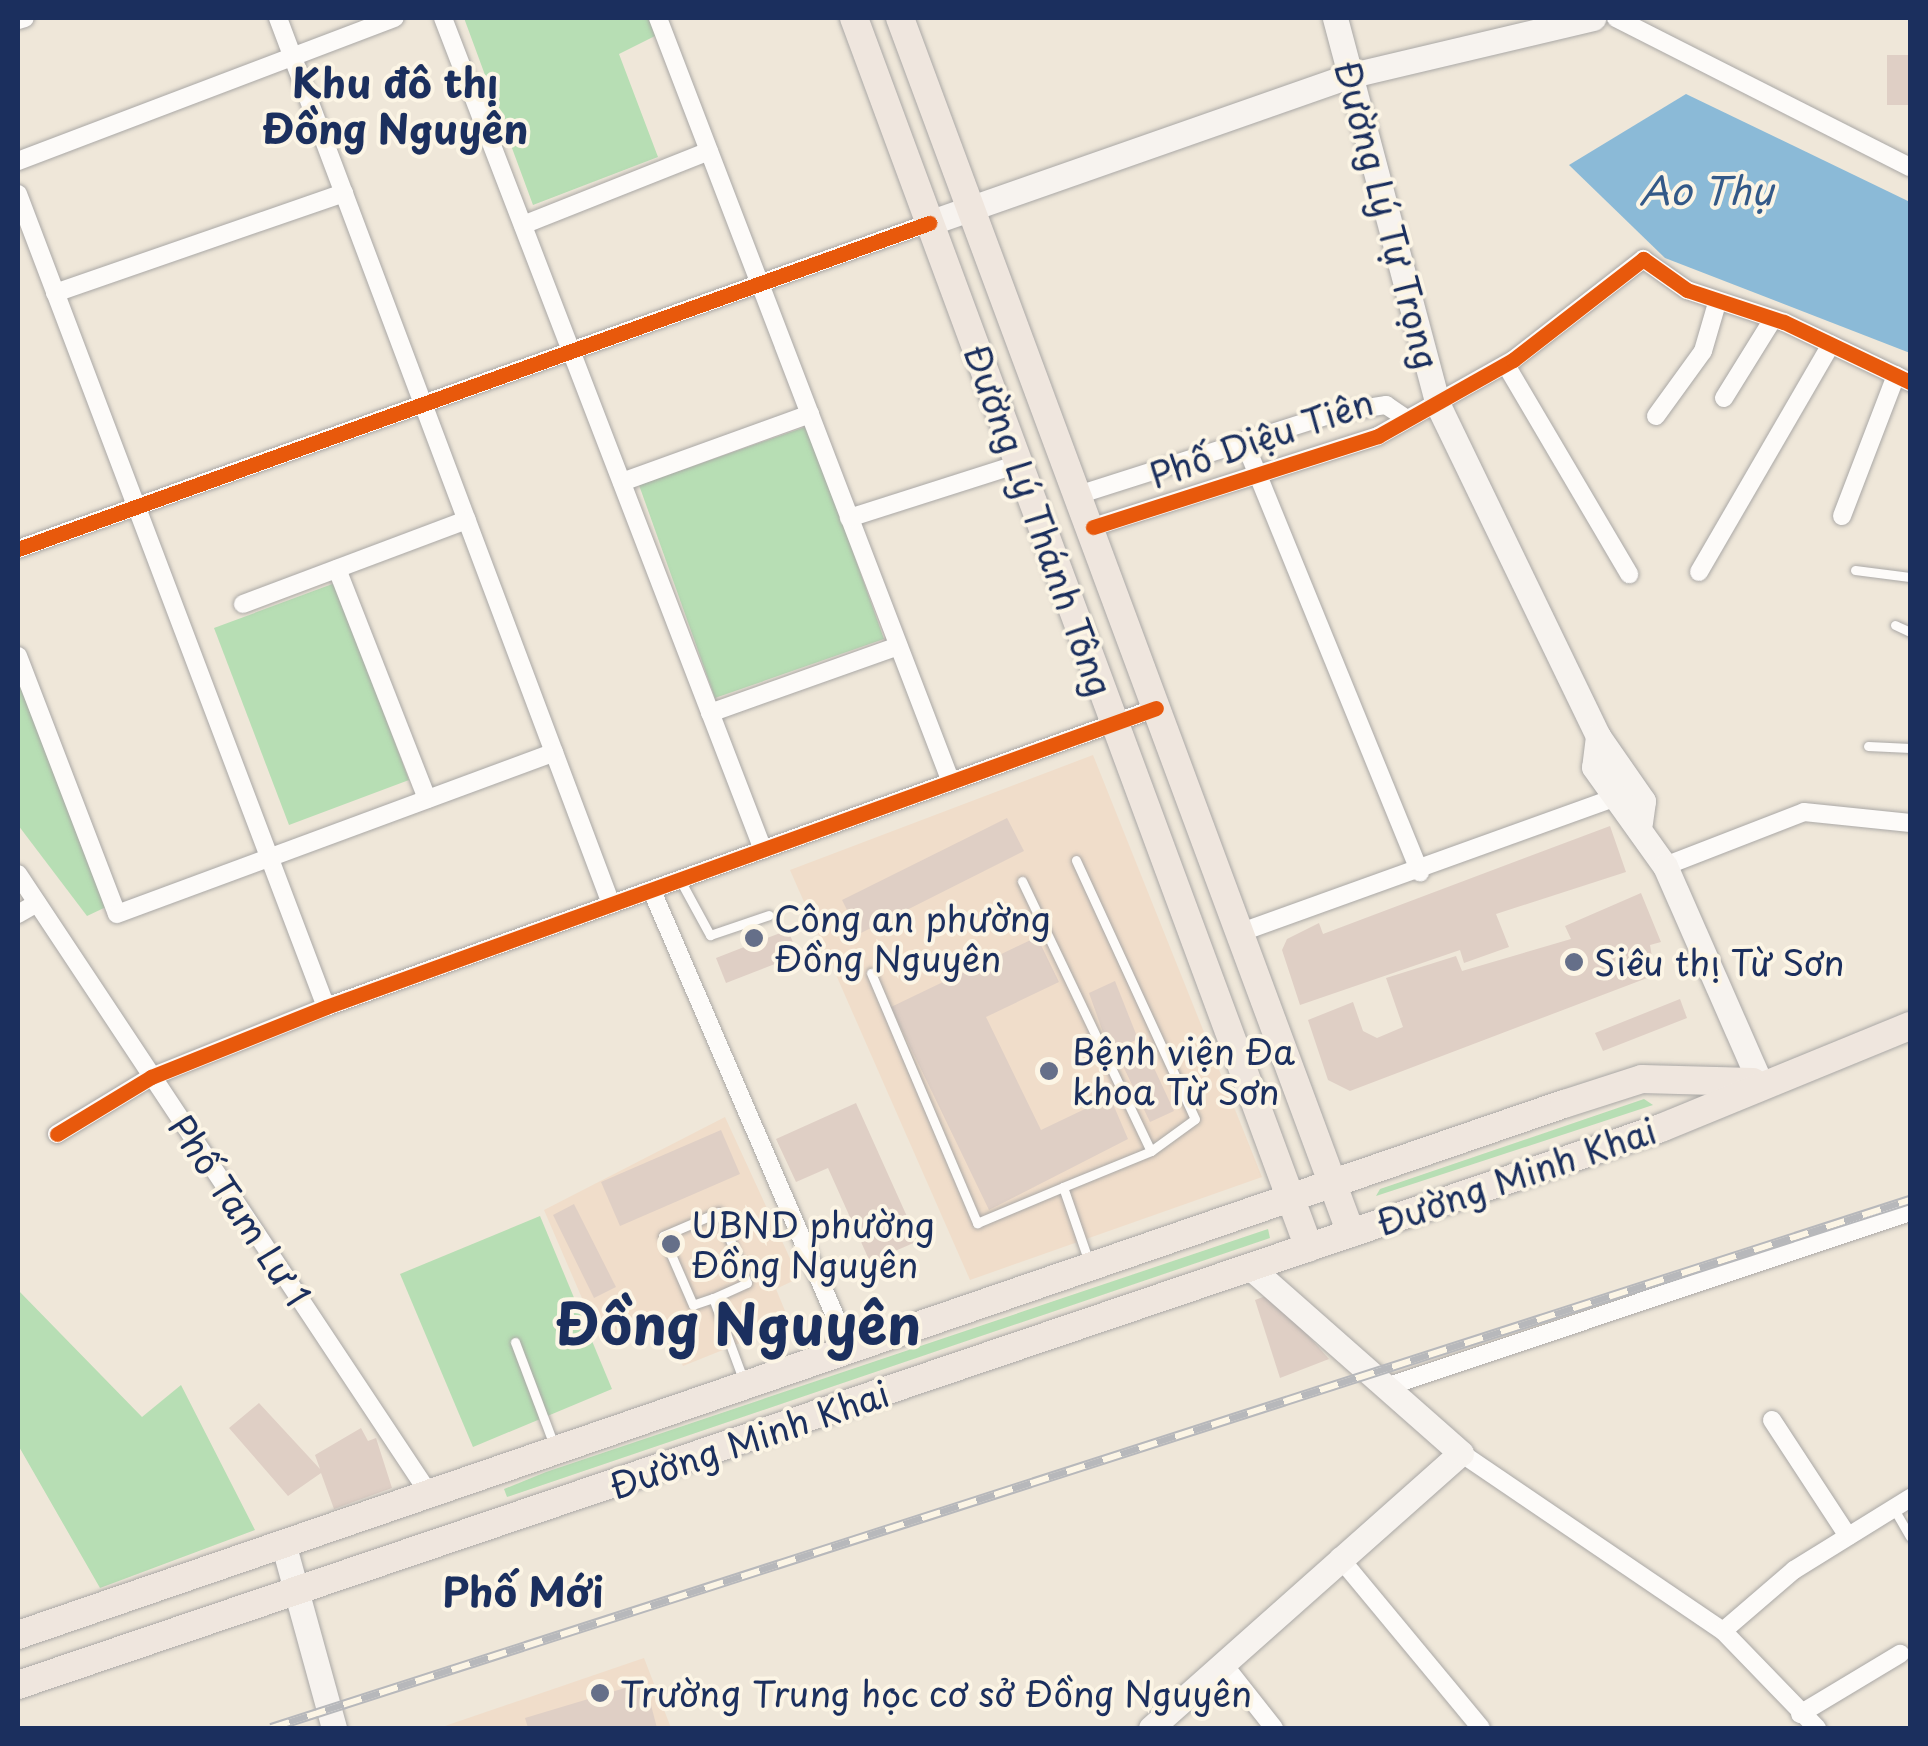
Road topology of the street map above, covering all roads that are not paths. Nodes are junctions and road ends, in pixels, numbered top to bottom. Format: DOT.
graph roads {
  1 [pos="26,18"];
  2 [pos="278,18"];
  3 [pos="395,18"];
  4 [pos="444,18"];
  5 [pos="658,18"];
  6 [pos="854,18"];
  7 [pos="900,18"];
  8 [pos="1335,18"];
  9 [pos="1594,18"];
  10 [pos="1616,18"];
  11 [pos="18,20"];
  12 [pos="294,60"];
  13 [pos="1352,76"];
  14 [pos="709,150"];
  15 [pos="18,161"];
  16 [pos="1910,167"];
  17 [pos="344,193"];
  18 [pos="18,194"];
  19 [pos="970,208"];
  20 [pos="929,223"];
  21 [pos="523,225"];
  22 [pos="758,280"];
  23 [pos="55,293"];
  24 [pos="1717,302"];
  25 [pos="1773,319"];
  26 [pos="1831,344"];
  27 [pos="572,350"];
  28 [pos="1506,365"];
  29 [pos="1903,378"];
  30 [pos="1724,398"];
  31 [pos="424,404"];
  32 [pos="1438,405"];
  33 [pos="810,414"];
  34 [pos="1656,416"];
  35 [pos="1405,418"];
  36 [pos="1244,441"];
  37 [pos="1018,464"];
  38 [pos="1255,472"];
  39 [pos="622,482"];
  40 [pos="1081,494"];
  41 [pos="136,506"];
  42 [pos="1842,516"];
  43 [pos="850,518"];
  44 [pos="467,520"];
  45 [pos="1093,527"];
  46 [pos="18,549"];
  47 [pos="338,569"];
  48 [pos="1854,570"];
  49 [pos="1699,572"];
  50 [pos="1629,574"];
  51 [pos="1910,577"];
  52 [pos="243,604"];
  53 [pos="1895,626"];
  54 [pos="1910,632"];
  55 [pos="898,646"];
  56 [pos="18,656"];
  57 [pos="1156,708"];
  58 [pos="710,713"];
  59 [pos="1115,724"];
  60 [pos="1598,736"];
  61 [pos="1868,746"];
  62 [pos="1910,748"];
  63 [pos="554,752"];
  64 [pos="950,782"];
  65 [pos="1610,798"];
  66 [pos="427,799"];
  67 [pos="1910,823"];
  68 [pos="1640,824"];
  69 [pos="763,850"];
  70 [pos="270,858"];
  71 [pos="1076,860"];
  72 [pos="1665,866"];
  73 [pos="1420,872"];
  74 [pos="18,874"];
  75 [pos="680,880"];
  76 [pos="1022,881"];
  77 [pos="652,890"];
  78 [pos="37,903"];
  79 [pos="611,904"];
  80 [pos="18,914"];
  81 [pos="769,916"];
  82 [pos="1239,933"];
  83 [pos="1200,946"];
  84 [pos="871,973"];
  85 [pos="326,1007"];
  86 [pos="1910,1026"];
  87 [pos="152,1077"];
  88 [pos="1760,1082"];
  89 [pos="57,1134"];
  90 [pos="1151,1151"];
  91 [pos="1332,1185"];
  92 [pos="1064,1187"];
  93 [pos="1293,1200"];
  94 [pos="1910,1212"];
  95 [pos="1351,1233"];
  96 [pos="1309,1248"];
  97 [pos="1251,1268"];
  98 [pos="1091,1269"];
  99 [pos="713,1298"];
  100 [pos="515,1342"];
  101 [pos="848,1347"];
  102 [pos="744,1382"];
  103 [pos="1382,1388"];
  104 [pos="1772,1420"];
  105 [pos="556,1450"];
  106 [pos="1462,1452"];
  107 [pos="430,1495"];
  108 [pos="1910,1498"];
  109 [pos="1894,1508"];
  110 [pos="1848,1536"];
  111 [pos="1910,1537"];
  112 [pos="284,1550"];
  113 [pos="1339,1557"];
  114 [pos="298,1592"];
  115 [pos="19,1630"];
  116 [pos="1723,1632"];
  117 [pos="1900,1654"];
  118 [pos="1226,1666"];
  119 [pos="18,1685"];
  120 [pos="1800,1714"];
  121 [pos="334,1728"];
  122 [pos="1151,1728"];
  123 [pos="1274,1728"];
  124 [pos="1481,1728"];
  125 [pos="1816,1728"];
  1 -- 11 [label="street"];
  2 -- 12 [label="street"];
  3 -- 12 [label="street"];
  4 -- 21 [label="street"];
  5 -- 14 [label="street"];
  6 -- 20 [label="main road, Đường Lý Thánh Tông"];
  7 -- 19 [label="main road, Đường Lý Thánh Tông"];
  8 -- 13 [label="main road, Đường Lý Tự Trọng"];
  9 -- 13 [label="main road"];
  10 -- 16 [label="street"];
  12 -- 15 [label="street"];
  12 -- 17 [label="street"];
  13 -- 19 [label="main road"];
  13 -- 32 [label="main road, Đường Lý Tự Trọng"];
  14 -- 21 [label="street"];
  14 -- 22 [label="street"];
  17 -- 23 [label="street"];
  17 -- 31 [label="street"];
  18 -- 23 [label="street"];
  19 -- 20 [label="main road"];
  19 -- 40 [label="main road, Đường Lý Thánh Tông"];
  20 -- 22 [label="street"];
  20 -- 37 [label="main road, Đường Lý Thánh Tông"];
  21 -- 27 [label="street"];
  22 -- 27 [label="street"];
  22 -- 33 [label="street"];
  23 -- 41 [label="street"];
  24 -- 25 [label="street, Phố Diệu Tiên"];
  24 -- 28 [label="street, Phố Diệu Tiên"];
  24 -- 34 [label="street"];
  25 -- 26 [label="street, Phố Diệu Tiên"];
  25 -- 30 [label="street"];
  26 -- 29 [label="street, Phố Diệu Tiên"];
  26 -- 49 [label="street"];
  27 -- 31 [label="street"];
  27 -- 39 [label="street"];
  28 -- 32 [label="street, Phố Diệu Tiên"];
  28 -- 50 [label="street"];
  29 -- 42 [label="street"];
  31 -- 41 [label="street"];
  31 -- 44 [label="street"];
  32 -- 35 [label="street, Phố Diệu Tiên"];
  32 -- 60 [label="main road, Đường Lý Tự Trọng"];
  33 -- 39 [label="street"];
  33 -- 43 [label="street"];
  35 -- 36 [label="street, Phố Diệu Tiên"];
  35 -- 38 [label="street, Phố Diệu Tiên"];
  36 -- 38 [label="street"];
  36 -- 40 [label="street, Phố Diệu Tiên"];
  37 -- 43 [label="street"];
  37 -- 59 [label="main road, Đường Lý Thánh Tông"];
  38 -- 45 [label="street, Phố Diệu Tiên"];
  38 -- 73 [label="street"];
  39 -- 58 [label="street"];
  40 -- 45 [label="main road, Đường Lý Thánh Tông"];
  41 -- 46 [label="street"];
  41 -- 70 [label="street"];
  43 -- 55 [label="street"];
  44 -- 47 [label="street"];
  44 -- 63 [label="street"];
  45 -- 57 [label="main road, Đường Lý Thánh Tông"];
  47 -- 52 [label="street"];
  47 -- 66 [label="street"];
  48 -- 51 [label="lane"];
  53 -- 54 [label="lane"];
  55 -- 58 [label="street"];
  55 -- 64 [label="street"];
  56 -- 70 [label="street"];
  57 -- 59 [label="street"];
  57 -- 82 [label="main road, Đường Lý Thánh Tông"];
  58 -- 69 [label="street"];
  59 -- 64 [label="street"];
  59 -- 83 [label="main road, Đường Lý Thánh Tông"];
  60 -- 65 [label="main road, Đường Lý Tự Trọng"];
  60 -- 68 [label="main road, Đường Lý Tự Trọng"];
  61 -- 62 [label="lane"];
  63 -- 66 [label="street"];
  63 -- 79 [label="street"];
  64 -- 69 [label="street"];
  65 -- 68 [label="main road, Đường Lý Tự Trọng"];
  65 -- 73 [label="street"];
  66 -- 70 [label="street"];
  67 -- 72 [label="street"];
  68 -- 72 [label="main road, Đường Lý Tự Trọng"];
  69 -- 75 [label="street"];
  70 -- 85 [label="street"];
  71 -- 90 [label="lane"];
  72 -- 88 [label="main road, Đường Lý Tự Trọng"];
  73 -- 82 [label="street"];
  74 -- 78 [label="street, Phố Tam Lư 1"];
  75 -- 77 [label="street"];
  75 -- 81 [label="lane"];
  76 -- 90 [label="lane"];
  77 -- 79 [label="street"];
  77 -- 101 [label="street"];
  78 -- 80 [label="street"];
  78 -- 87 [label="street, Phố Tam Lư 1"];
  79 -- 85 [label="street"];
  82 -- 83 [label="main road"];
  82 -- 91 [label="main road, Đường Lý Thánh Tông"];
  83 -- 93 [label="main road, Đường Lý Thánh Tông"];
  84 -- 92 [label="lane"];
  85 -- 87 [label="street"];
  86 -- 88 [label="main road, Đường Minh Khai"];
  87 -- 89 [label="street"];
  87 -- 107 [label="street, Phố Tam Lư 1"];
  88 -- 91 [label="main road, Đường Minh Khai"];
  88 -- 95 [label="main road, Đường Minh Khai"];
  90 -- 92 [label="lane"];
  91 -- 93 [label="main road, Đường Minh Khai"];
  91 -- 95 [label="main road, Đường Lý Thánh Tông"];
  92 -- 98 [label="lane"];
  93 -- 96 [label="main road, Đường Lý Thánh Tông"];
  93 -- 98 [label="main road, Đường Minh Khai"];
  94 -- 103 [label="street"];
  95 -- 96 [label="main road, Đường Minh Khai"];
  96 -- 97 [label="main road, Đường Minh Khai"];
  97 -- 103 [label="main road"];
  97 -- 114 [label="main road, Đường Minh Khai"];
  98 -- 101 [label="main road, Đường Minh Khai"];
  99 -- 99 [label="lane"];
  99 -- 102 [label="lane"];
  100 -- 105 [label="lane"];
  101 -- 102 [label="main road, Đường Minh Khai"];
  102 -- 105 [label="main road, Đường Minh Khai"];
  103 -- 106 [label="main road"];
  104 -- 110 [label="street"];
  105 -- 107 [label="main road, Đường Minh Khai"];
  106 -- 113 [label="main road"];
  106 -- 116 [label="street"];
  107 -- 112 [label="main road, Đường Minh Khai"];
  108 -- 109 [label="street"];
  109 -- 110 [label="street"];
  109 -- 111 [label="lane"];
  110 -- 116 [label="street"];
  112 -- 114 [label="main road"];
  112 -- 115 [label="main road, Đường Minh Khai"];
  113 -- 118 [label="main road"];
  113 -- 124 [label="street"];
  114 -- 119 [label="main road, Đường Minh Khai"];
  114 -- 121 [label="main road"];
  116 -- 120 [label="street"];
  117 -- 120 [label="street"];
  118 -- 122 [label="main road"];
  118 -- 123 [label="street"];
  120 -- 125 [label="street"];
}
